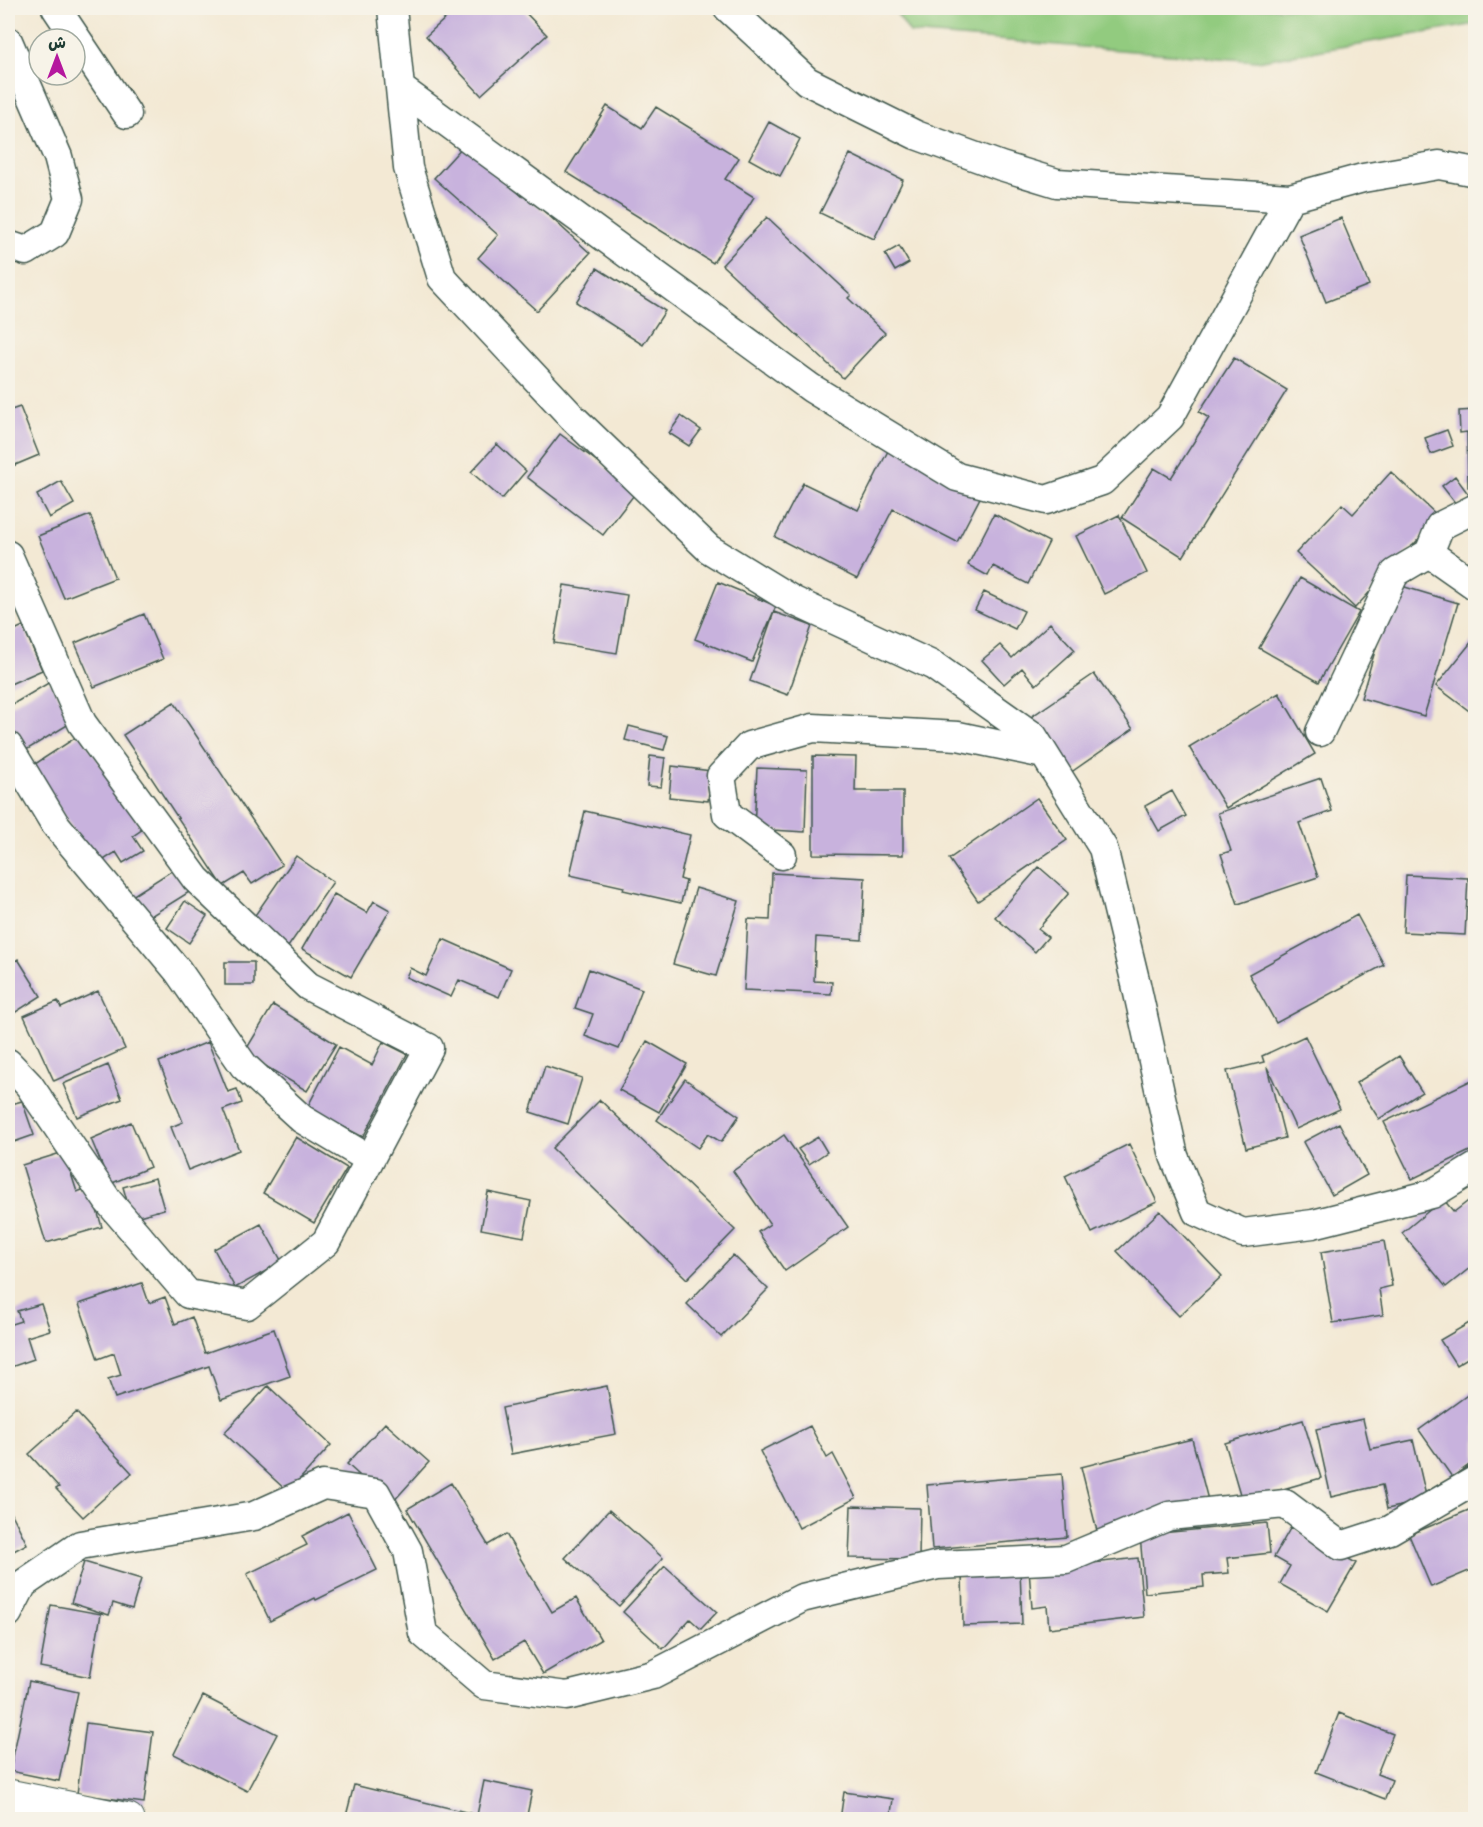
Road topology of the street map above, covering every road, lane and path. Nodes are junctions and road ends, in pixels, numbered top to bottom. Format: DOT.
graph roads {
  1 [pos="56,8"];
  2 [pos="392,8"];
  3 [pos="728,8"];
  4 [pos="8,40"];
  5 [pos="400,87"];
  6 [pos="127,114"];
  7 [pos="1476,172"];
  8 [pos="1290,198"];
  9 [pos="8,245"];
  10 [pos="1476,508"];
  11 [pos="1429,553"];
  12 [pos="8,555"];
  13 [pos="1476,586"];
  14 [pos="1320,732"];
  15 [pos="8,746"];
  16 [pos="1044,754"];
  17 [pos="782,855"];
  18 [pos="8,1063"];
  19 [pos="369,1159"];
  20 [pos="1476,1167"];
  21 [pos="1472,1488"];
  22 [pos="8,1613"];
  23 [pos="8,1796"];
  24 [pos="128,1820"];
  1 -- 6 [label="street"];
  2 -- 5 [label="street"];
  3 -- 8 [label="street"];
  4 -- 9 [label="street"];
  5 -- 8 [label="street"];
  5 -- 16 [label="street"];
  7 -- 8 [label="street"];
  10 -- 11 [label="street"];
  11 -- 13 [label="street"];
  11 -- 14 [label="street"];
  12 -- 19 [label="street"];
  15 -- 19 [label="street"];
  16 -- 17 [label="street"];
  16 -- 20 [label="street"];
  18 -- 19 [label="street"];
  21 -- 22 [label="street"];
  23 -- 24 [label="street"];
}
